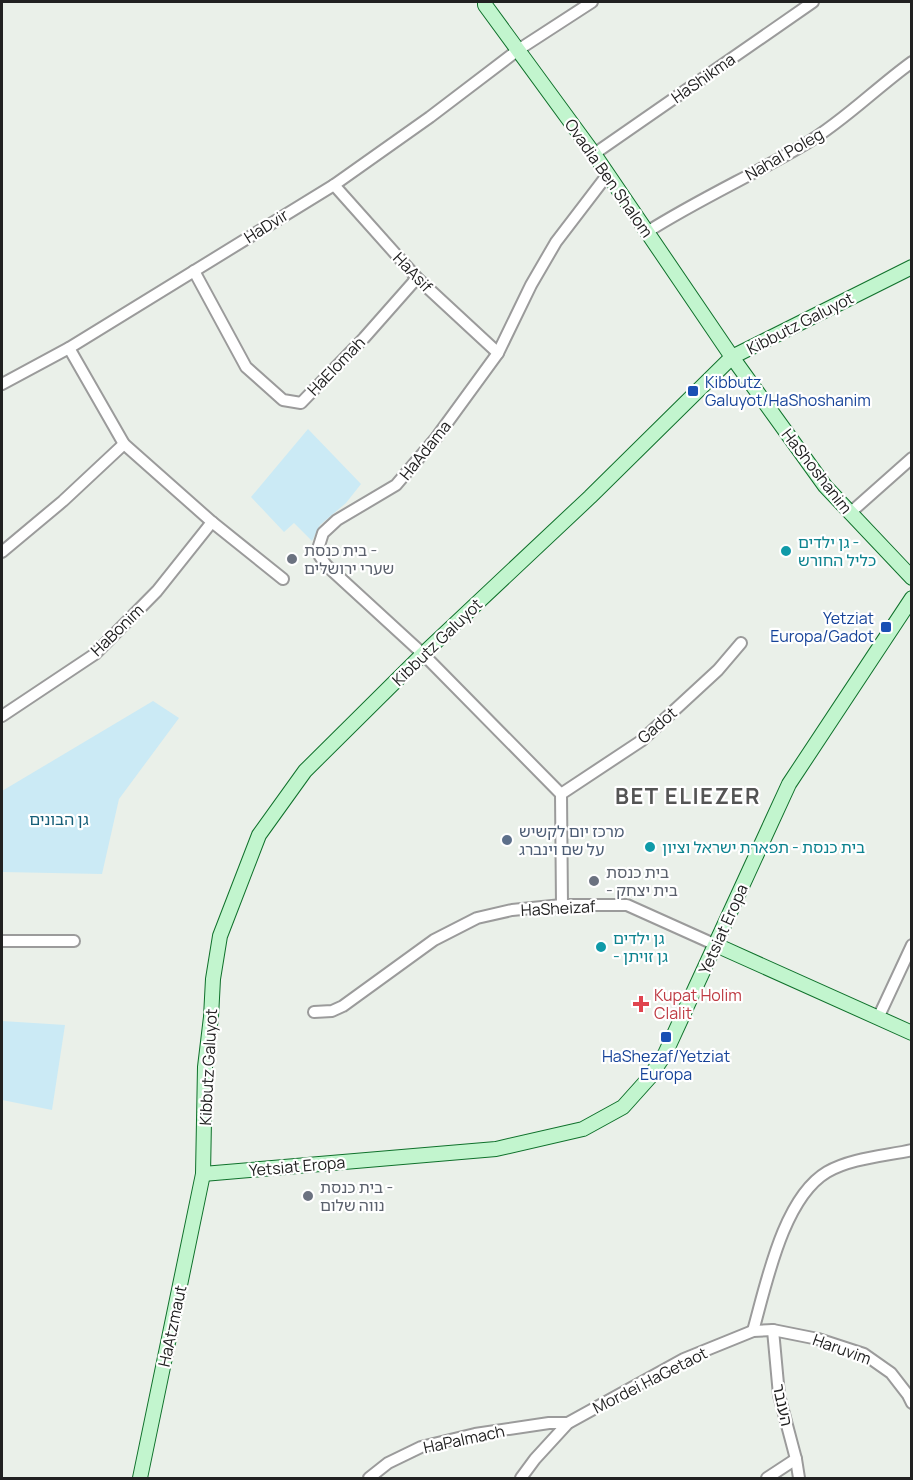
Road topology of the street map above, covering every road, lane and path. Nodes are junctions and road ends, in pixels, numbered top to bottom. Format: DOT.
graph roads {
  1 [pos="485,2"];
  2 [pos="592,2"];
  3 [pos="813,2"];
  4 [pos="518,50"];
  5 [pos="912,62"];
  6 [pos="594,154"];
  7 [pos="608,174"];
  8 [pos="334,185"];
  9 [pos="647,232"];
  10 [pos="912,267"];
  11 [pos="194,271"];
  12 [pos="417,278"];
  13 [pos="69,348"];
  14 [pos="498,353"];
  15 [pos="732,357"];
  16 [pos="2,384"];
  17 [pos="124,444"];
  18 [pos="912,458"];
  19 [pos="850,513"];
  20 [pos="212,522"];
  21 [pos="2,552"];
  22 [pos="912,578"];
  23 [pos="283,579"];
  24 [pos="912,598"];
  25 [pos="741,643"];
  26 [pos="423,654"];
  27 [pos="2,716"];
  28 [pos="561,794"];
  29 [pos="561,905"];
  30 [pos="2,941"];
  31 [pos="74,941"];
  32 [pos="716,945"];
  33 [pos="912,945"];
  34 [pos="314,1012"];
  35 [pos="878,1018"];
  36 [pos="912,1033"];
  37 [pos="912,1150"];
  38 [pos="203,1174"];
  39 [pos="773,1330"];
  40 [pos="753,1331"];
  41 [pos="912,1402"];
  42 [pos="568,1423"];
  43 [pos="796,1459"];
  44 [pos="140,1479"];
  45 [pos="369,1479"];
  46 [pos="521,1479"];
  47 [pos="767,1479"];
  48 [pos="799,1479"];
  1 -- 4 [label="street, Ovadia Ben Shalom"];
  2 -- 4 [label="street, HaDvir"];
  3 -- 6 [label="street, HaShikma"];
  4 -- 6 [label="street, Ovadia Ben Shalom"];
  4 -- 8 [label="street, HaDvir"];
  5 -- 9 [label="street, Nahal Poleg"];
  6 -- 7 [label="street, Ovadia Ben Shalom"];
  7 -- 9 [label="street, Ovadia Ben Shalom"];
  7 -- 14 [label="street"];
  8 -- 11 [label="street, HaDvir"];
  8 -- 12 [label="street, HaAsif"];
  9 -- 15 [label="street, Ovadia Ben Shalom"];
  10 -- 15 [label="street, Kibbutz Galuyot"];
  11 -- 12 [label="street, HaElomah"];
  11 -- 13 [label="street, HaDvir"];
  12 -- 14 [label="street, HaAsif"];
  13 -- 16 [label="street, HaDvir"];
  13 -- 17 [label="street"];
  14 -- 26 [label="street, HaAdama"];
  15 -- 19 [label="street, HaShoshanim"];
  15 -- 26 [label="street, Kibbutz Galuyot"];
  17 -- 20 [label="street"];
  17 -- 21 [label="street"];
  18 -- 19 [label="street"];
  19 -- 22 [label="street, HaShoshanim"];
  20 -- 23 [label="street"];
  20 -- 27 [label="street, HaBonim"];
  24 -- 32 [label="street, Yetsiat Eropa"];
  25 -- 28 [label="street, Gadot"];
  26 -- 28 [label="street"];
  26 -- 38 [label="street, Kibbutz Galuyot"];
  28 -- 29 [label="street"];
  29 -- 32 [label="street, HaSheizaf"];
  29 -- 34 [label="street, HaSheizaf"];
  30 -- 31 [label="street"];
  32 -- 35 [label="street, HaSheizaf"];
  32 -- 38 [label="street, Yetsiat Eropa"];
  33 -- 35 [label="street"];
  35 -- 36 [label="street, HaSheizaf"];
  37 -- 40 [label="street"];
  38 -- 44 [label="street, HaAtzmaut"];
  39 -- 40 [label="street, Haruvim"];
  39 -- 41 [label="street, Haruvim"];
  39 -- 43 [label="street, הענבר"];
  40 -- 42 [label="street, Mordei HaGetaot"];
  42 -- 45 [label="street, HaPalmach"];
  42 -- 46 [label="street, Mordei HaGetaot"];
  43 -- 47 [label="street"];
  43 -- 48 [label="street, הענבר"];
}
